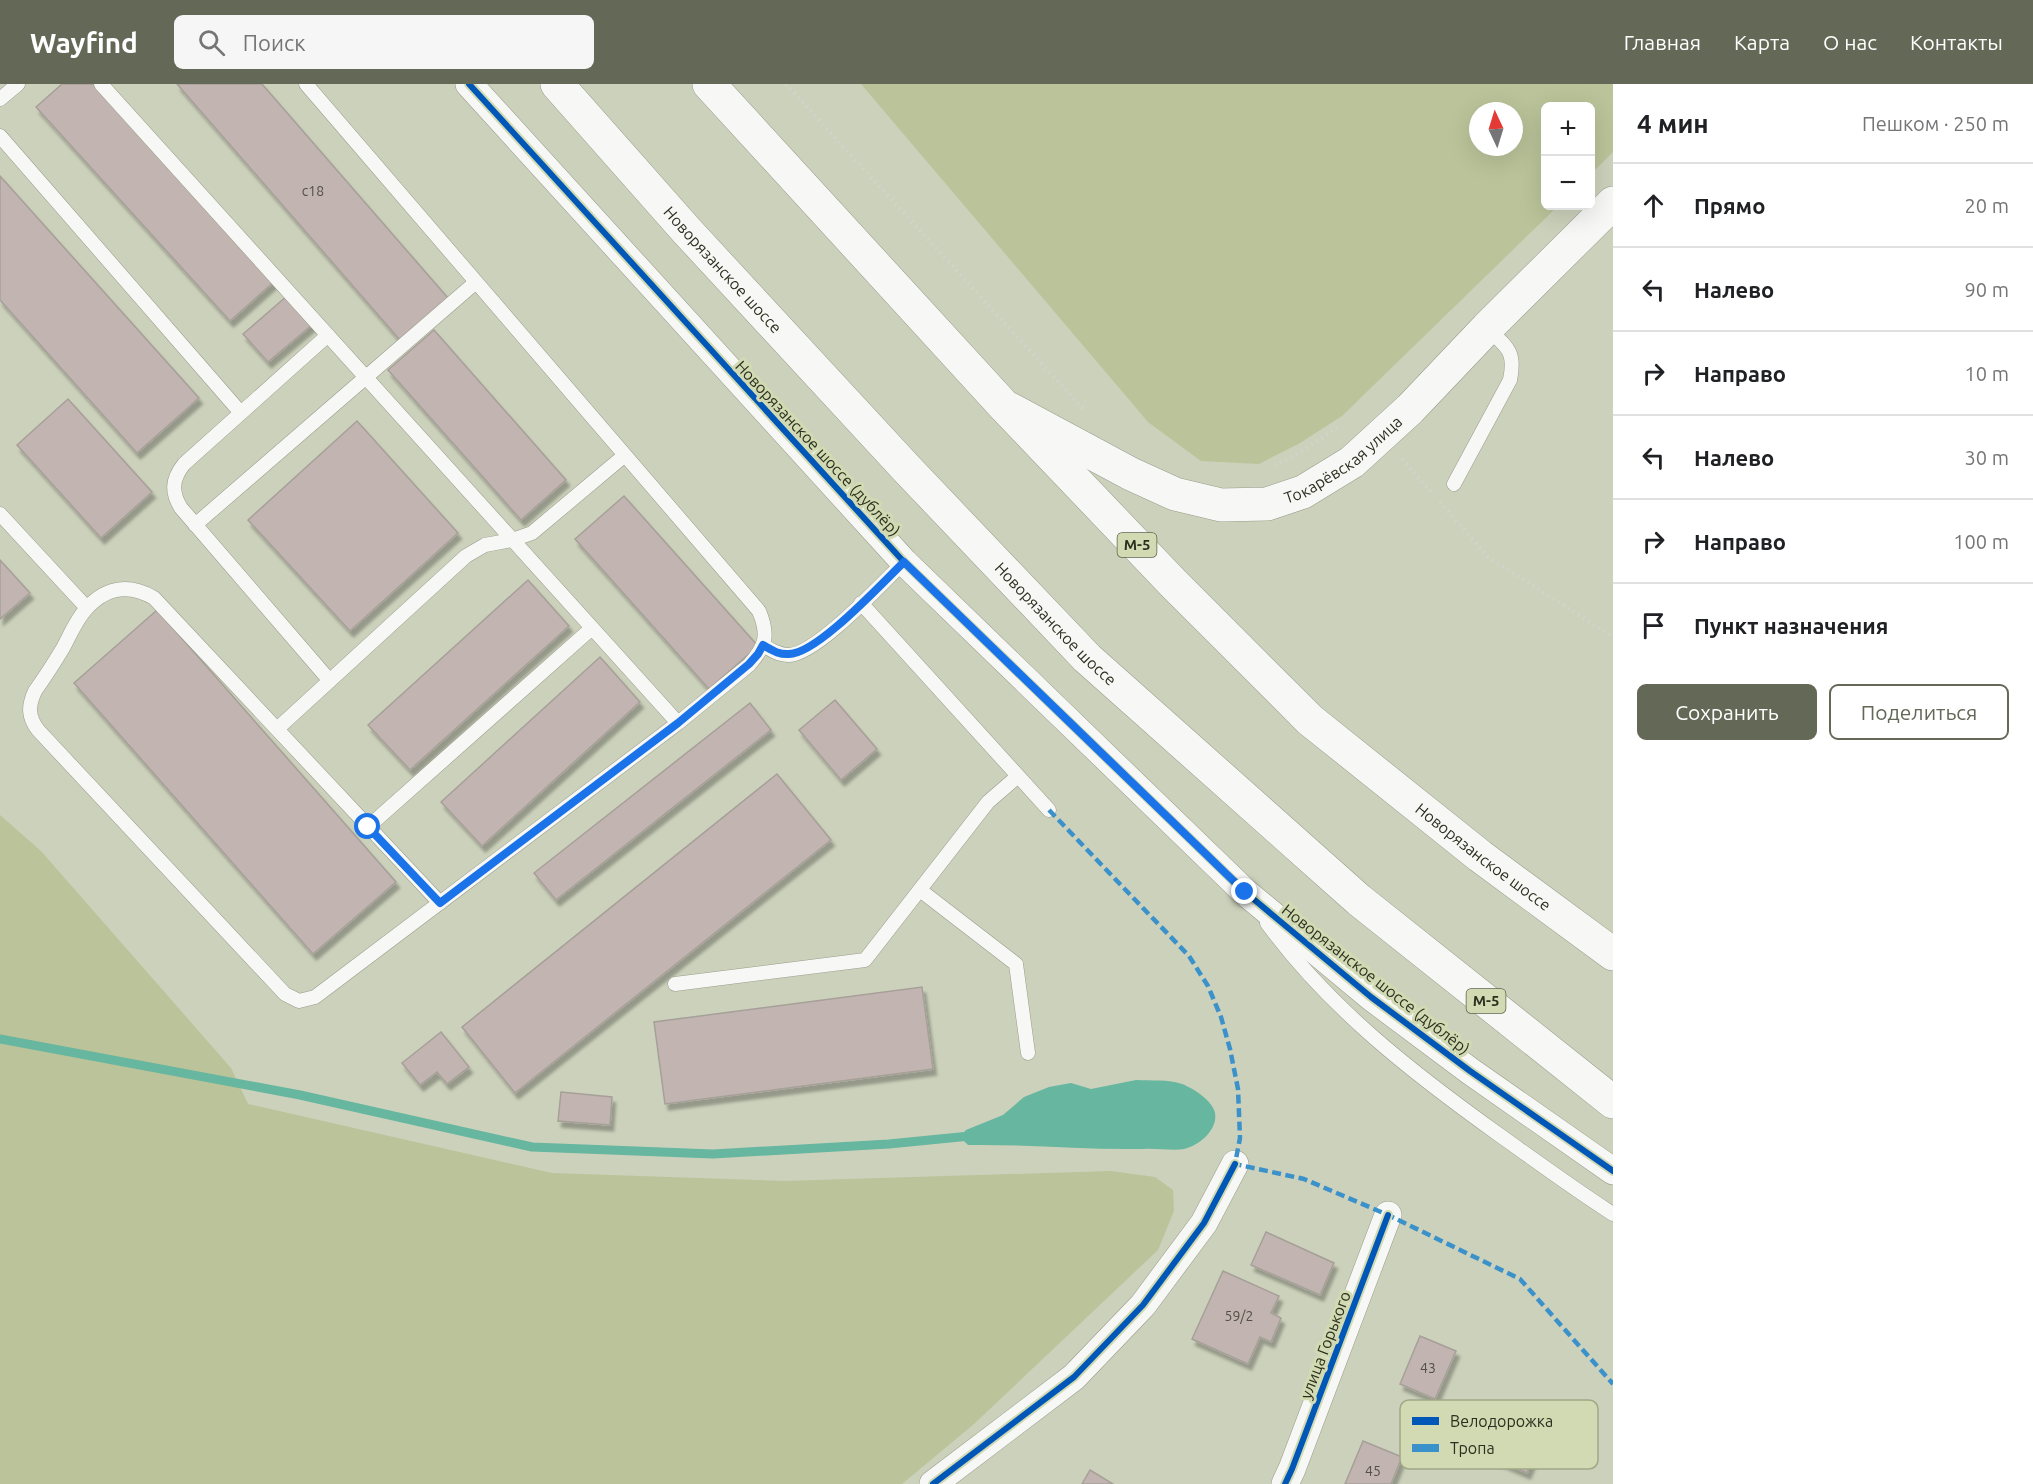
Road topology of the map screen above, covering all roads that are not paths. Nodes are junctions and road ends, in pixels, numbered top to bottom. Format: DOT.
graph roads {
  1 [pos="18,84"];
  2 [pos="101,84"];
  3 [pos="306,84"];
  4 [pos="469,84"];
  5 [pos="557,84"];
  6 [pos="709,84"];
  7 [pos="0,99"];
  8 [pos="0,136"];
  9 [pos="1613,203"];
  10 [pos="476,282"];
  11 [pos="1487,328"];
  12 [pos="328,335"];
  13 [pos="366,377"];
  14 [pos="1004,406"];
  15 [pos="241,413"];
  16 [pos="625,455"];
  17 [pos="1454,484"];
  18 [pos="0,514"];
  19 [pos="195,525"];
  20 [pos="513,540"];
  21 [pos="904,562"];
  22 [pos="861,603"];
  23 [pos="87,608"];
  24 [pos="592,628"];
  25 [pos="763,645"];
  26 [pos="330,681"];
  27 [pos="678,723"];
  28 [pos="277,729"];
  29 [pos="1018,776"];
  30 [pos="1049,810"];
  31 [pos="368,827"];
  32 [pos="920,890"];
  33 [pos="1245,892"];
  34 [pos="440,903"];
  35 [pos="1613,954"];
  36 [pos="675,984"];
  37 [pos="1028,1053"];
  38 [pos="1613,1102"];
  39 [pos="1235,1164"];
  40 [pos="1613,1171"];
  41 [pos="1388,1215"];
  42 [pos="1613,1215"];
  43 [pos="933,1484"];
  44 [pos="1285,1484"];
  1 -- 7 [label="lane"];
  2 -- 12 [label="lane"];
  3 -- 10 [label="lane"];
  4 -- 21 [label="street, Новорязанское шоссе (дублёр)"];
  5 -- 38 [label="main road, Новорязанское шоссе / М-5"];
  6 -- 14 [label="main road, Новорязанское шоссе / М-5"];
  8 -- 15 [label="lane"];
  9 -- 11 [label="main road, Токарёвская улица"];
  10 -- 13 [label="lane"];
  10 -- 16 [label="lane"];
  11 -- 14 [label="main road, Токарёвская улица"];
  11 -- 17 [label="lane"];
  12 -- 13 [label="lane"];
  12 -- 15 [label="lane"];
  13 -- 19 [label="lane"];
  13 -- 20 [label="lane"];
  14 -- 35 [label="main road, Новорязанское шоссе / М-5"];
  15 -- 19 [label="lane"];
  16 -- 20 [label="lane"];
  16 -- 25 [label="lane"];
  18 -- 23 [label="lane"];
  19 -- 26 [label="lane"];
  20 -- 24 [label="lane"];
  20 -- 26 [label="lane"];
  21 -- 22 [label="lane"];
  21 -- 33 [label="street, Новорязанское шоссе (дублёр)"];
  22 -- 25 [label="lane"];
  22 -- 29 [label="lane"];
  23 -- 28 [label="lane"];
  23 -- 34 [label="lane"];
  24 -- 27 [label="lane"];
  24 -- 31 [label="lane"];
  25 -- 27 [label="lane"];
  26 -- 28 [label="lane"];
  27 -- 34 [label="lane"];
  28 -- 31 [label="lane"];
  29 -- 30 [label="lane"];
  29 -- 32 [label="lane"];
  31 -- 34 [label="lane"];
  32 -- 36 [label="lane"];
  32 -- 37 [label="lane"];
  33 -- 40 [label="street, Новорязанское шоссе (дублёр)"];
  33 -- 42 [label="lane"];
  39 -- 43 [label="street"];
  41 -- 44 [label="street, улица Горького"];
}
